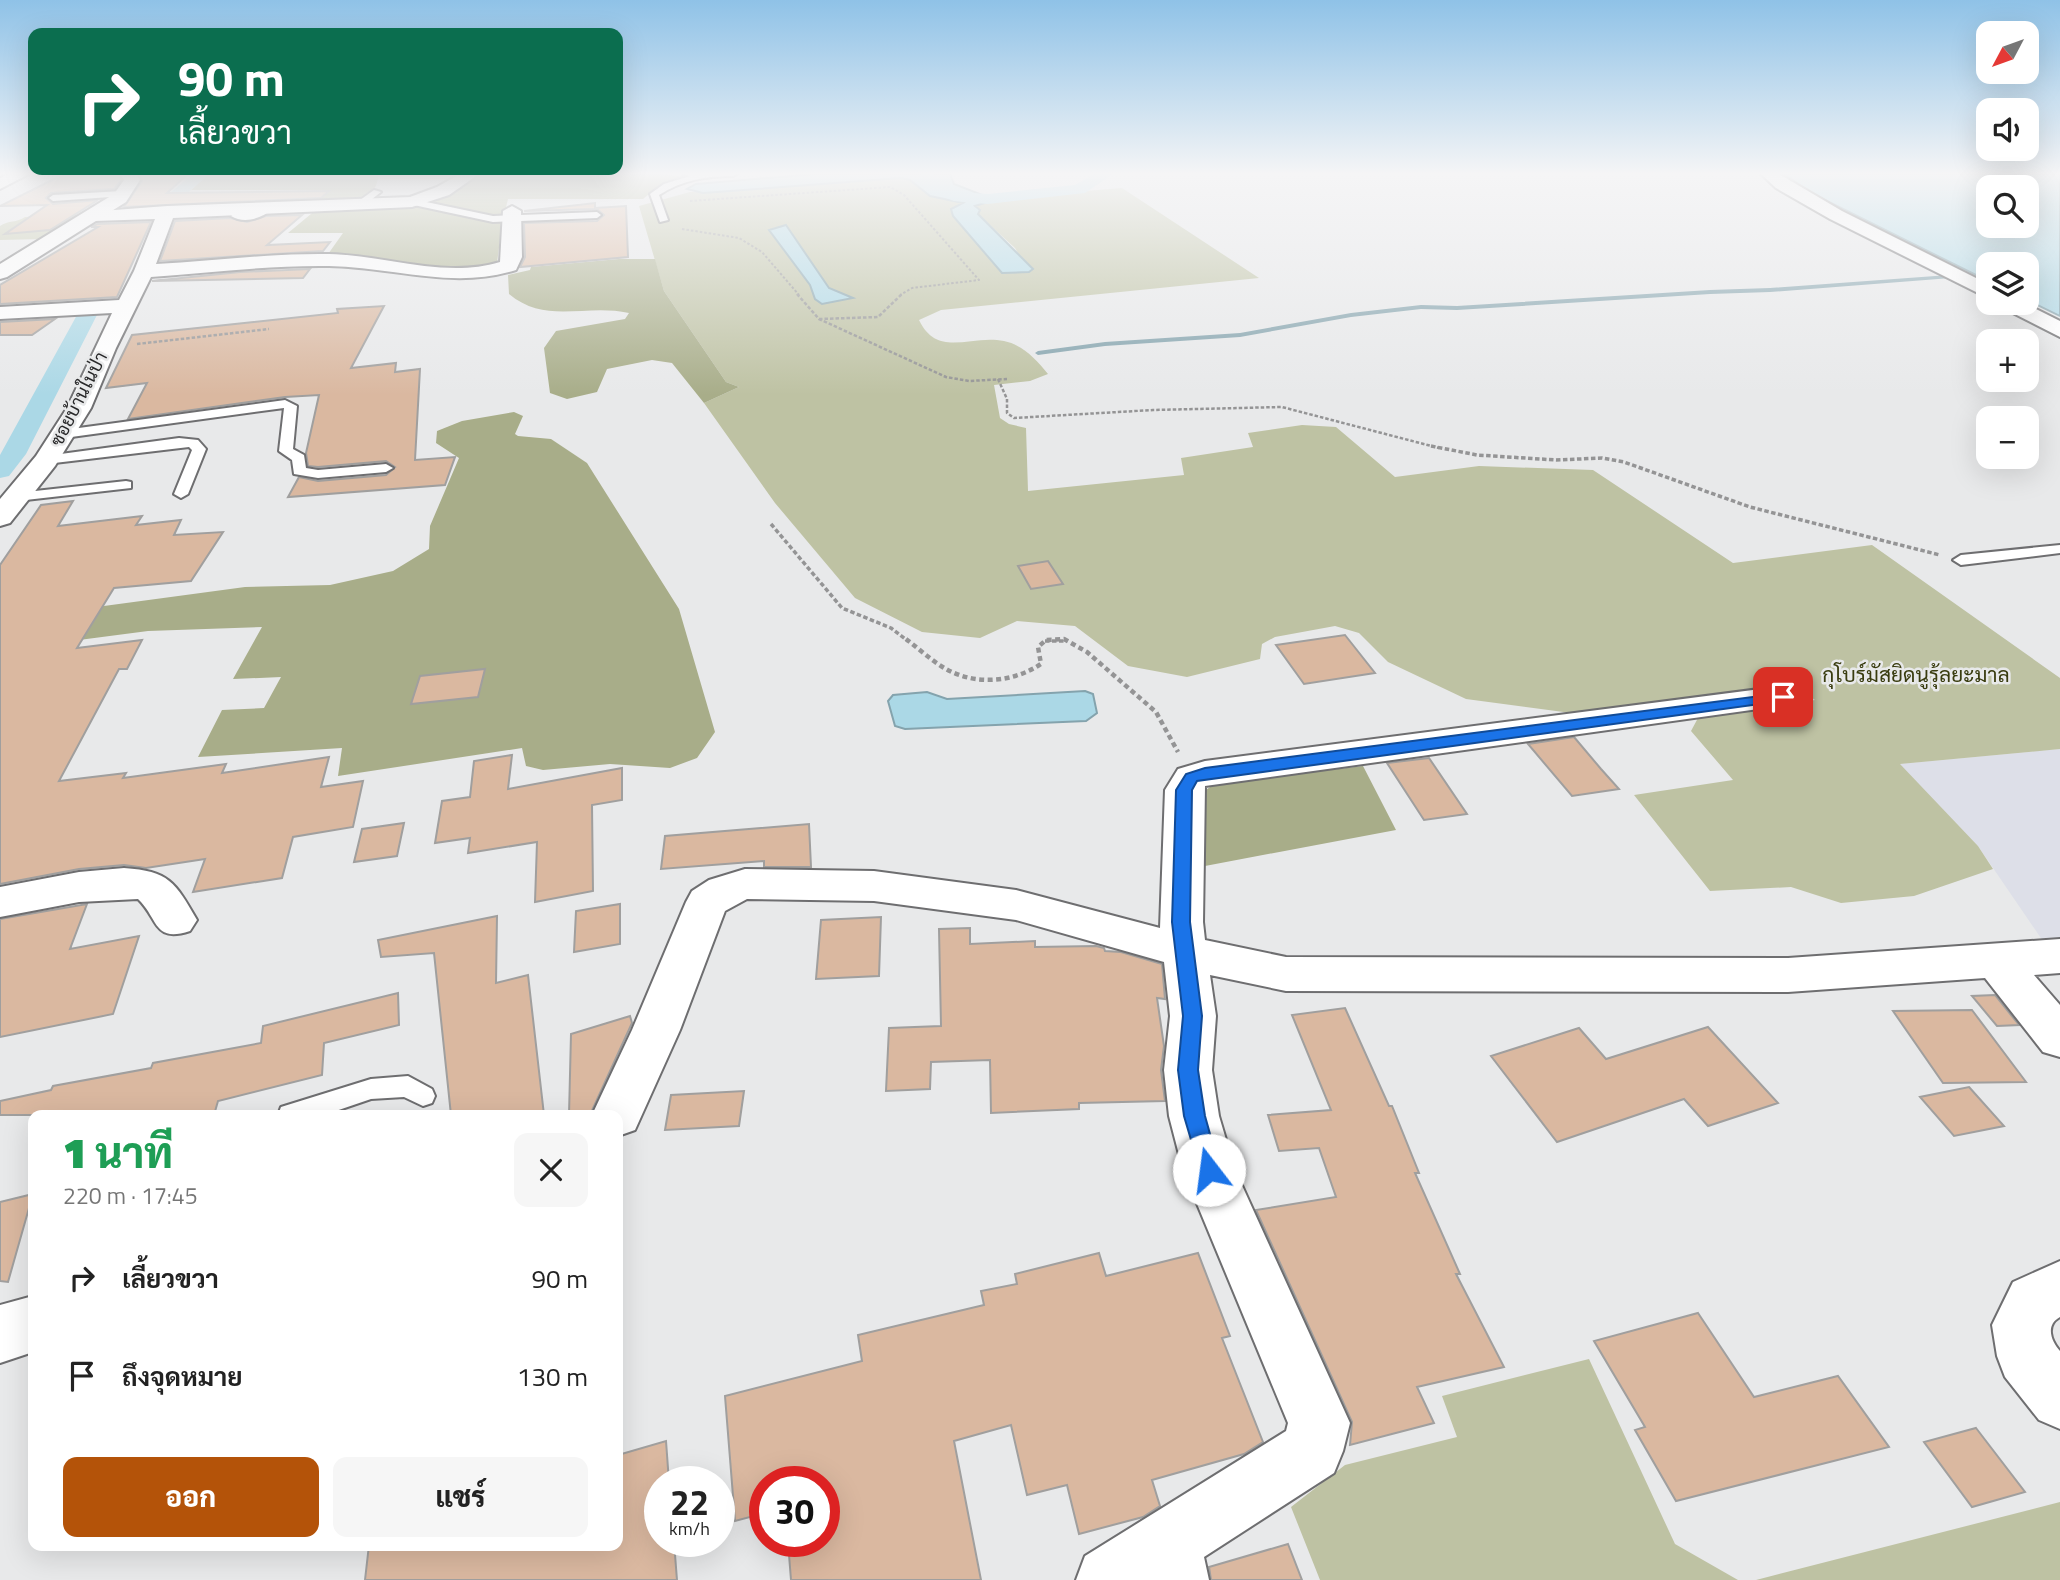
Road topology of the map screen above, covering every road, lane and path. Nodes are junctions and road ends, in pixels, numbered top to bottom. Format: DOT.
graph roads {
  1 [pos="42,248"];
  2 [pos="153,248"];
  3 [pos="512,248"];
  4 [pos="755,248"];
  5 [pos="951,248"];
  6 [pos="1901,248"];
  7 [pos="144,271"];
  8 [pos="0,273"];
  9 [pos="1976,286"];
  10 [pos="126,306"];
  11 [pos="0,313"];
  12 [pos="2031,315"];
  13 [pos="819,319"];
  14 [pos="269,329"];
  15 [pos="2060,330"];
  16 [pos="105,348"];
  17 [pos="998,379"];
  18 [pos="1007,379"];
  19 [pos="64,434"];
  20 [pos="46,460"];
  21 [pos="386,468"];
  22 [pos="126,485"];
  23 [pos="181,494"];
  24 [pos="17,497"];
  25 [pos="0,517"];
  26 [pos="771,524"];
  27 [pos="2060,549"];
  28 [pos="1961,561"];
  29 [pos="1783,697"];
  30 [pos="1191,778"];
  31 [pos="0,902"];
  32 [pos="175,920"];
  33 [pos="1185,950"];
  34 [pos="2060,956"];
  35 [pos="1997,962"];
  36 [pos="2060,1038"];
  37 [pos="423,1096"];
  38 [pos="306,1110"];
  39 [pos="619,1110"];
  40 [pos="2060,1288"];
  41 [pos="28,1326"];
  42 [pos="0,1334"];
  43 [pos="2060,1399"];
  44 [pos="1172,1562"];
  45 [pos="1109,1580"];
  1 -- 8 [label="street"];
  2 -- 7 [label="street, ซอยบ้านในป่า"];
  3 -- 7 [label="street"];
  4 -- 13 [label="path"];
  5 -- 13 [label="path"];
  6 -- 9 [label="street"];
  7 -- 10 [label="street, ซอยบ้านในป่า"];
  10 -- 11 [label="street"];
  10 -- 16 [label="street, ซอยบ้านในป่า"];
  12 -- 15 [label="street"];
  13 -- 17 [label="path"];
  14 -- 16 [label="path"];
  16 -- 19 [label="street, ซอยบ้านในป่า"];
  17 -- 18 [label="path"];
  17 -- 28 [label="path"];
  19 -- 20 [label="street, ซอยบ้านในป่า"];
  19 -- 21 [label="lane"];
  20 -- 23 [label="lane"];
  20 -- 24 [label="street, ซอยบ้านในป่า"];
  22 -- 24 [label="lane"];
  24 -- 25 [label="street, ซอยบ้านในป่า"];
  26 -- 30 [label="path"];
  27 -- 28 [label="lane"];
  29 -- 30 [label="street"];
  30 -- 33 [label="street"];
  31 -- 32 [label="street"];
  33 -- 35 [label="street"];
  33 -- 39 [label="street"];
  33 -- 44 [label="street"];
  34 -- 35 [label="street"];
  35 -- 36 [label="street"];
  37 -- 38 [label="lane"];
  40 -- 43 [label="street"];
  41 -- 42 [label="street"];
  44 -- 45 [label="street"];
}
